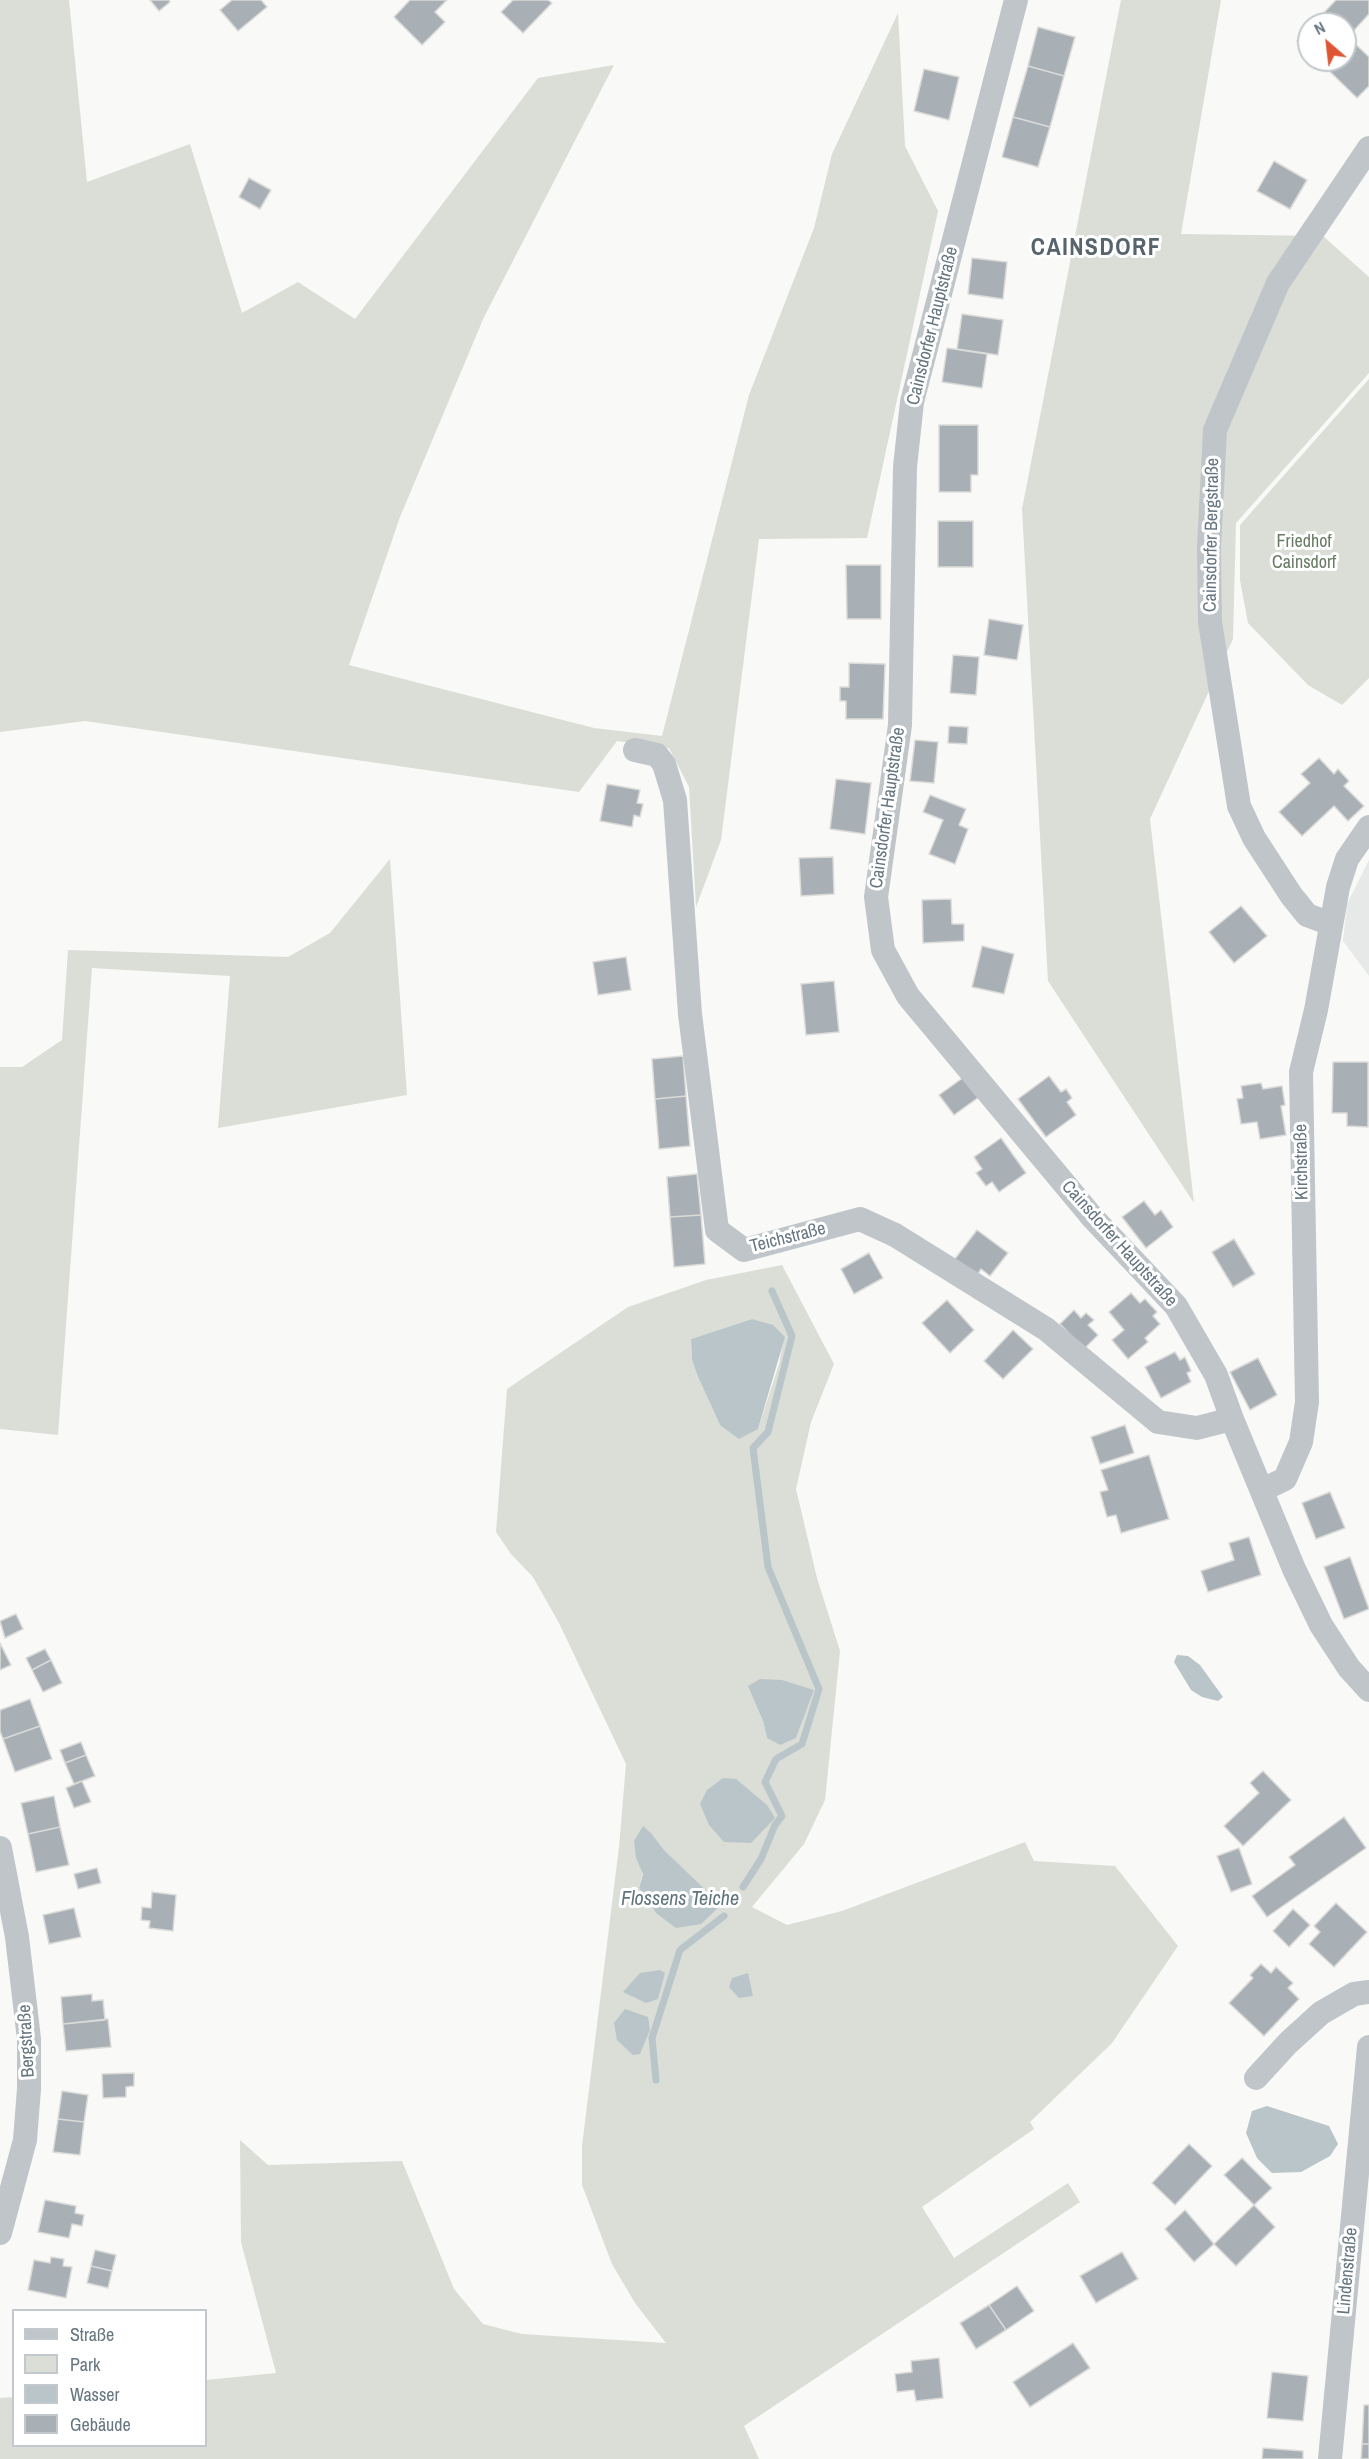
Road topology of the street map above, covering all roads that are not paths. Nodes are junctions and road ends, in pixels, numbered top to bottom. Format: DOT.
graph roads {
  1 [pos="1016,0"];
  2 [pos="1369,148"];
  3 [pos="635,750"];
  4 [pos="1369,827"];
  5 [pos="1331,924"];
  6 [pos="1232,1419"];
  7 [pos="1262,1490"];
  8 [pos="1369,1690"];
  9 [pos="0,1848"];
  10 [pos="1369,1992"];
  11 [pos="1369,2048"];
  12 [pos="1256,2078"];
  13 [pos="0,2233"];
  14 [pos="1330,2459"];
  1 -- 6 [label="street, Cainsdorfer Hauptstraße"];
  2 -- 5 [label="street, Cainsdorfer Bergstraße"];
  3 -- 6 [label="street, Teichstraße"];
  4 -- 5 [label="street, Kirchstraße"];
  5 -- 7 [label="street, Kirchstraße"];
  6 -- 7 [label="street, Cainsdorfer Hauptstraße"];
  7 -- 8 [label="street, Cainsdorfer Hauptstraße"];
  9 -- 13 [label="street, Bergstraße"];
  10 -- 12 [label="street"];
  11 -- 14 [label="street, Lindenstraße"];
}
